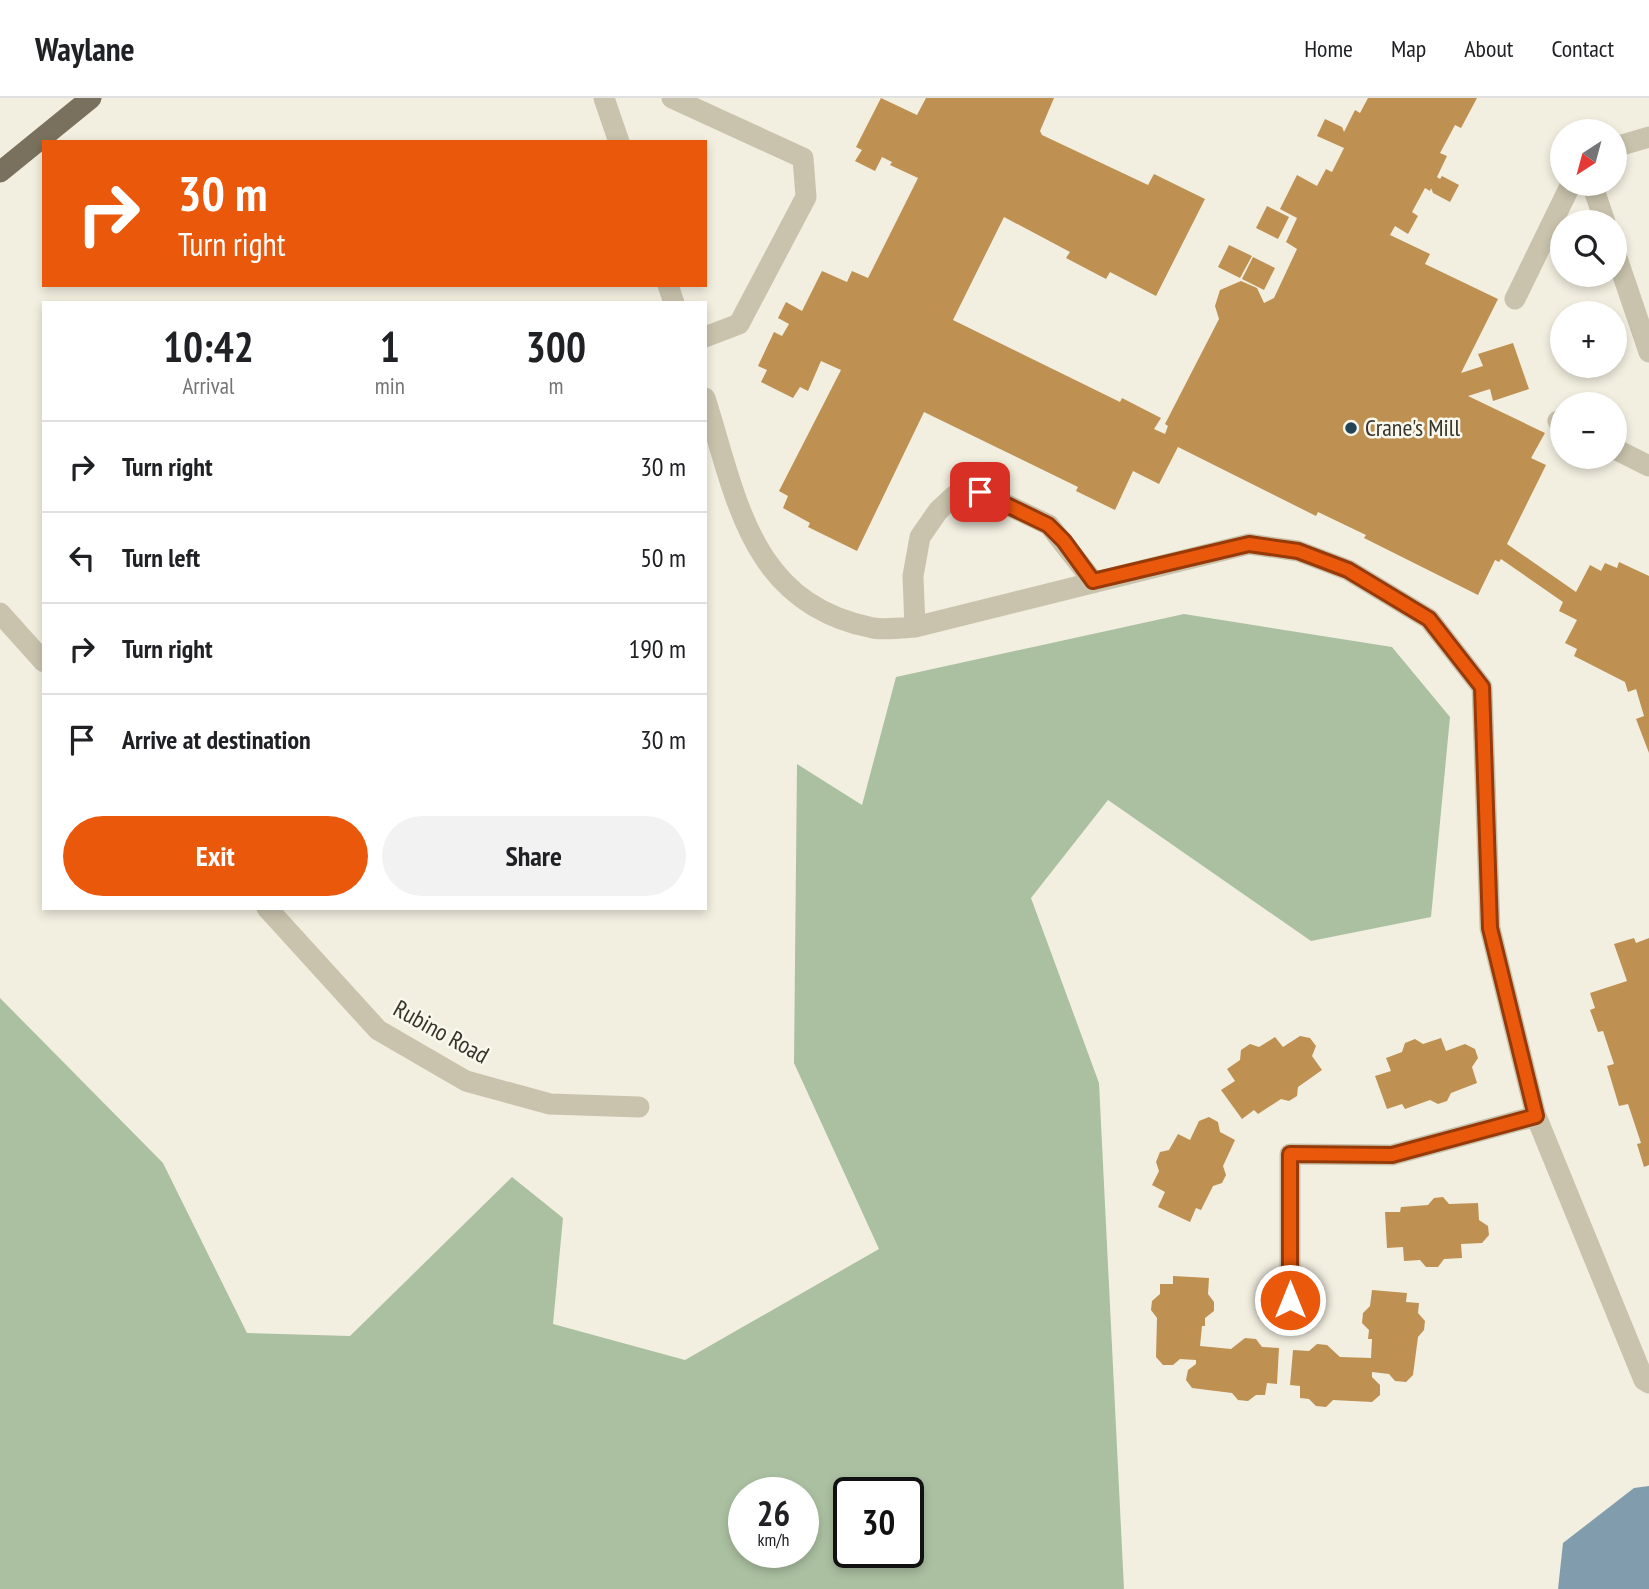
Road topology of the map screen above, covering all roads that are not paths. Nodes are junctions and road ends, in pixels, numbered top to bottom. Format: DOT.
graph roads {
  1 [pos="91,98"];
  2 [pos="604,98"];
  3 [pos="672,98"];
  4 [pos="1649,137"];
  5 [pos="618,140"];
  6 [pos="1628,143"];
  7 [pos="0,172"];
  8 [pos="1564,196"];
  9 [pos="1627,287"];
  10 [pos="1515,299"];
  11 [pos="707,336"];
  12 [pos="1649,352"];
  13 [pos="707,404"];
  14 [pos="1627,455"];
  15 [pos="1649,466"];
  16 [pos="1093,581"];
  17 [pos="0,613"];
  18 [pos="915,627"];
  19 [pos="42,660"];
  20 [pos="269,910"];
  21 [pos="639,1107"];
  22 [pos="1536,1116"];
  23 [pos="1290,1300"];
  24 [pos="1649,1383"];
  1 -- 7 [label="main road"];
  2 -- 5 [label="street"];
  3 -- 11 [label="street"];
  4 -- 6 [label="street"];
  8 -- 10 [label="street"];
  9 -- 12 [label="street"];
  13 -- 18 [label="street"];
  14 -- 15 [label="street"];
  16 -- 18 [label="street"];
  16 -- 18 [label="street"];
  16 -- 22 [label="street"];
  17 -- 19 [label="street"];
  20 -- 21 [label="street, Rubino Road"];
  22 -- 23 [label="street"];
  22 -- 24 [label="street"];
}
